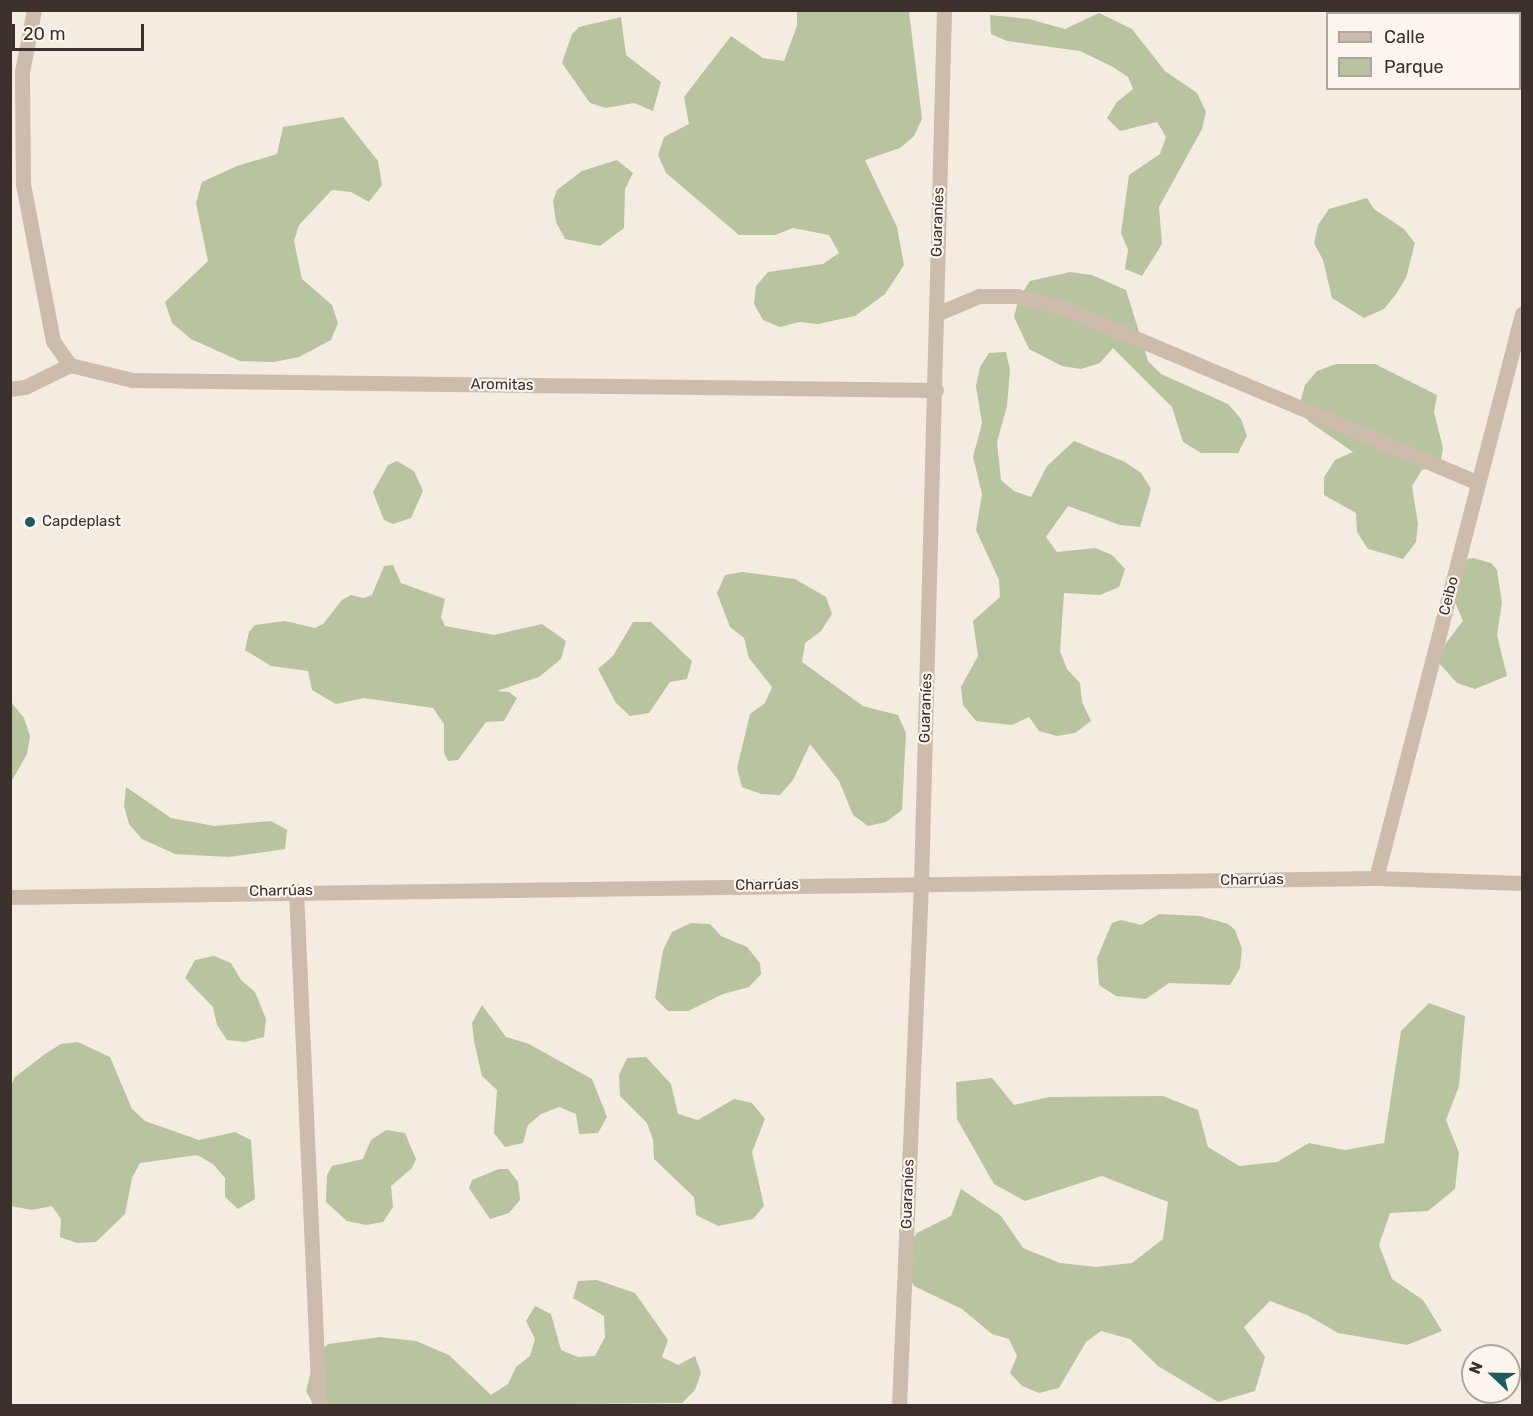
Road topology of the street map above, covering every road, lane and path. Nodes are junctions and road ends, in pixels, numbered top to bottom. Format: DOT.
graph roads {
  1 [pos="34,10"];
  2 [pos="944,10"];
  3 [pos="936,314"];
  4 [pos="1522,314"];
  5 [pos="70,365"];
  6 [pos="10,389"];
  7 [pos="936,390"];
  8 [pos="1478,483"];
  9 [pos="1376,878"];
  10 [pos="921,883"];
  11 [pos="1522,883"];
  12 [pos="296,891"];
  13 [pos="10,897"];
  14 [pos="319,1406"];
  15 [pos="900,1406"];
  1 -- 5 [label="street"];
  2 -- 3 [label="street, Guaraníes"];
  3 -- 7 [label="street, Guaraníes"];
  3 -- 8 [label="street"];
  4 -- 8 [label="street, Ceibo"];
  5 -- 6 [label="street"];
  5 -- 7 [label="street, Aromitas"];
  7 -- 10 [label="street, Guaraníes"];
  8 -- 9 [label="street, Ceibo"];
  9 -- 10 [label="street, Charrúas"];
  9 -- 11 [label="street, Charrúas"];
  10 -- 12 [label="street, Charrúas"];
  10 -- 15 [label="street, Guaraníes"];
  12 -- 13 [label="street, Charrúas"];
  12 -- 14 [label="street"];
}
